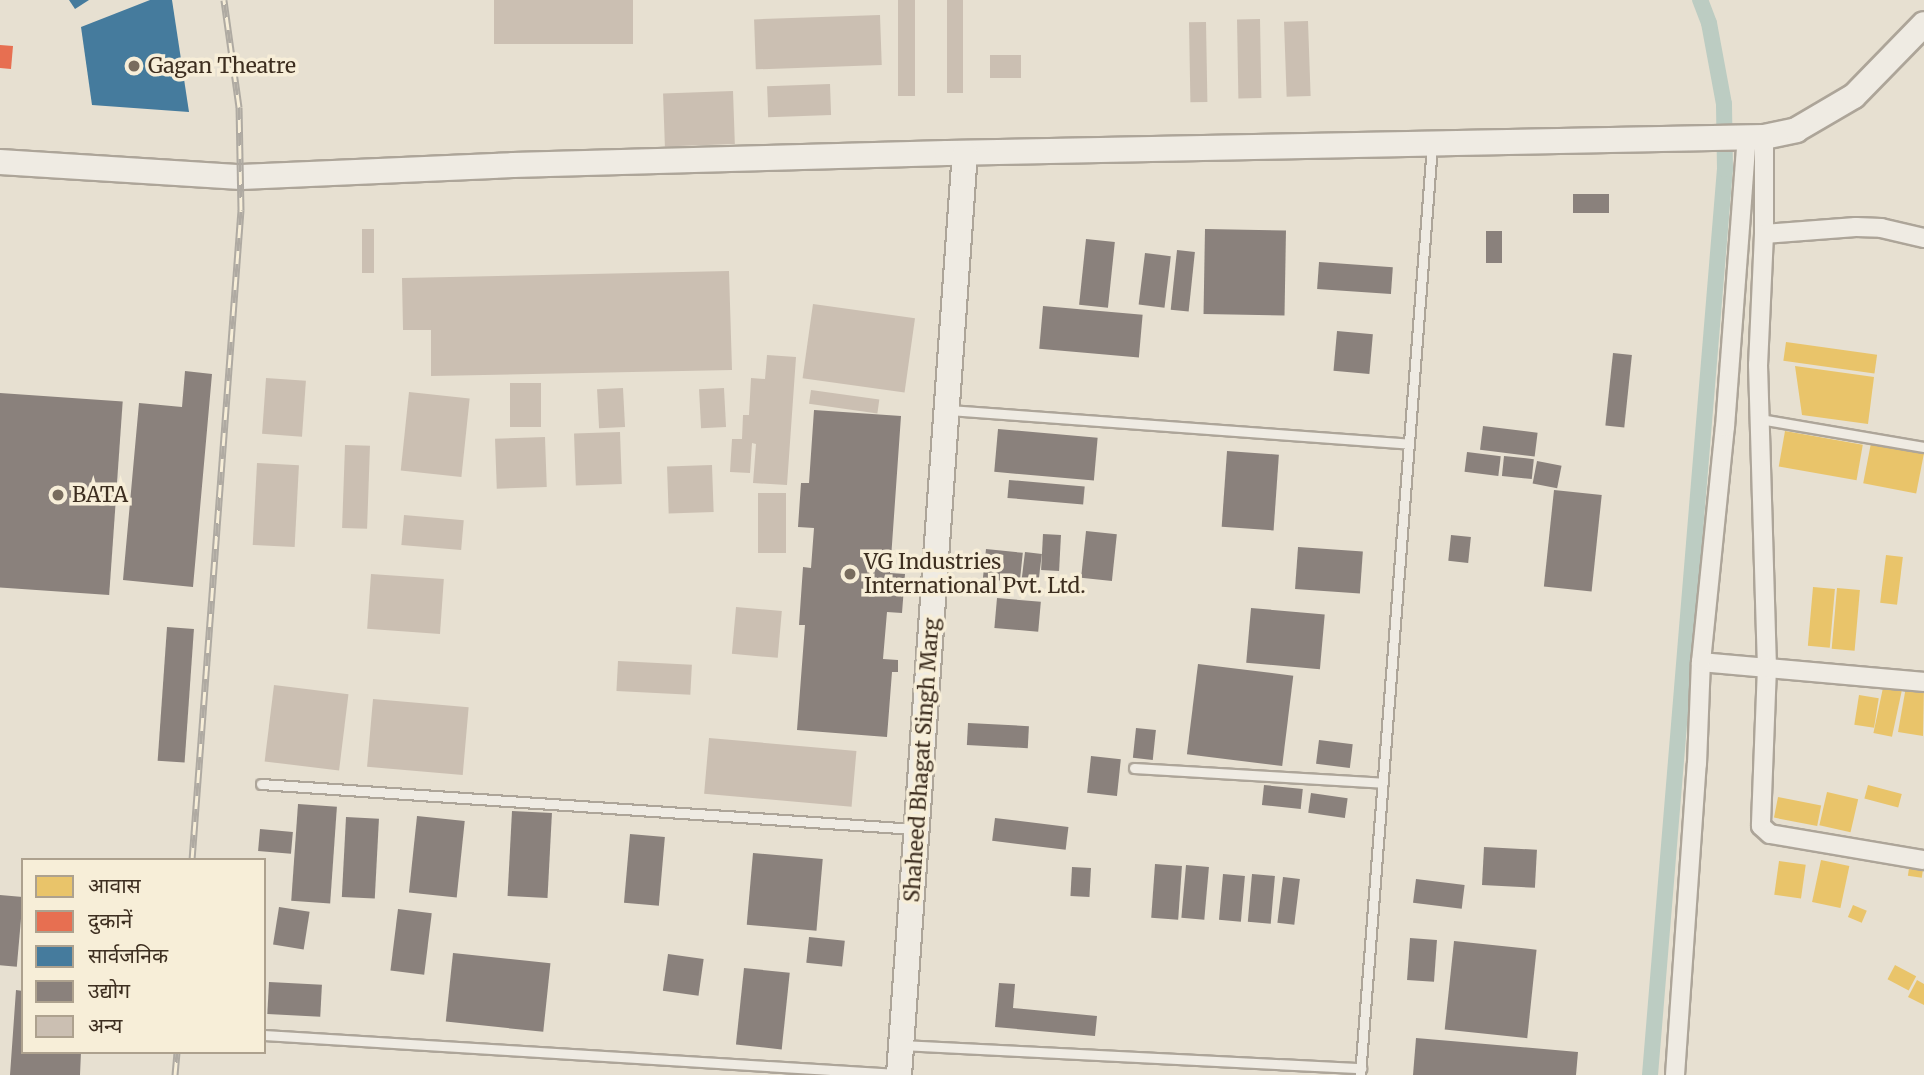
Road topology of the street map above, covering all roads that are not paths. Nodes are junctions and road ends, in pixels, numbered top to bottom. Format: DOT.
graph roads {
  1 [pos="1924,24"];
  2 [pos="1750,137"];
  3 [pos="1432,145"];
  4 [pos="965,153"];
  5 [pos="0,162"];
  6 [pos="1764,234"];
  7 [pos="1924,238"];
  8 [pos="947,410"];
  9 [pos="1760,419"];
  10 [pos="1409,444"];
  11 [pos="1924,447"];
  12 [pos="1701,662"];
  13 [pos="1767,667"];
  14 [pos="1924,682"];
  15 [pos="1134,768"];
  16 [pos="1383,783"];
  17 [pos="261,784"];
  18 [pos="916,830"];
  19 [pos="1924,860"];
  20 [pos="266,1035"];
  21 [pos="901,1045"];
  22 [pos="1361,1072"];
  23 [pos="899,1074"];
  24 [pos="1675,1075"];
  1 -- 2 [label="street"];
  2 -- 3 [label="street"];
  2 -- 6 [label="street"];
  2 -- 12 [label="street"];
  3 -- 4 [label="street"];
  3 -- 10 [label="lane"];
  4 -- 5 [label="street"];
  4 -- 8 [label="street, Shaheed Bhagat Singh Marg"];
  6 -- 7 [label="street"];
  6 -- 9 [label="street"];
  8 -- 10 [label="lane"];
  8 -- 18 [label="street, Shaheed Bhagat Singh Marg"];
  9 -- 11 [label="lane"];
  9 -- 13 [label="street"];
  10 -- 16 [label="lane"];
  12 -- 13 [label="street"];
  12 -- 24 [label="street"];
  13 -- 14 [label="street"];
  13 -- 19 [label="street"];
  15 -- 16 [label="lane"];
  16 -- 22 [label="lane"];
  17 -- 18 [label="lane"];
  18 -- 21 [label="street, Shaheed Bhagat Singh Marg"];
  20 -- 23 [label="lane"];
  21 -- 22 [label="lane"];
  21 -- 23 [label="street, Shaheed Bhagat Singh Marg"];
}
